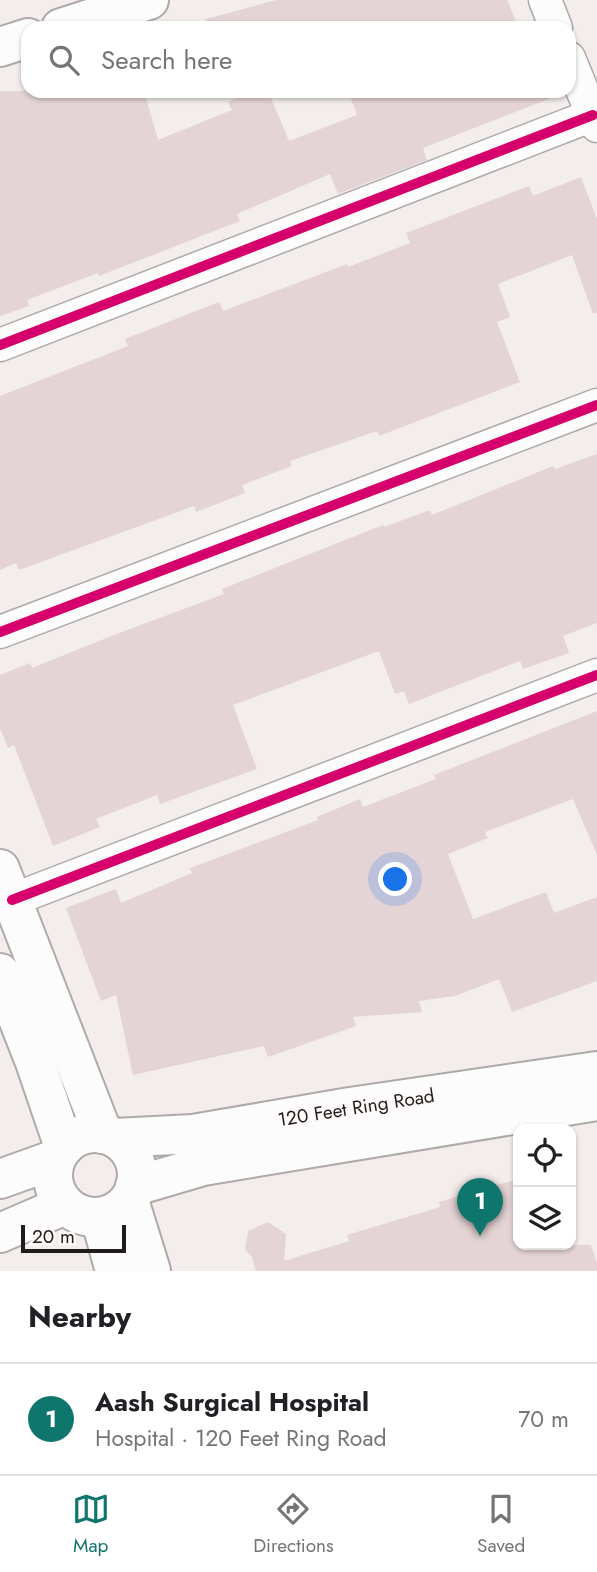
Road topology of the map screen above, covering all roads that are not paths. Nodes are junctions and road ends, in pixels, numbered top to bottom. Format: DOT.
graph roads {
  1 [pos="149,0"];
  2 [pos="545,0"];
  3 [pos="83,21"];
  4 [pos="553,21"];
  5 [pos="21,40"];
  6 [pos="0,47"];
  7 [pos="576,75"];
  8 [pos="595,120"];
  9 [pos="0,345"];
  10 [pos="597,405"];
  11 [pos="0,632"];
  12 [pos="597,675"];
  13 [pos="6,884"];
  14 [pos="0,973"];
  15 [pos="597,1071"];
  16 [pos="597,1101"];
  17 [pos="109,1136"];
  18 [pos="60,1153"];
  19 [pos="0,1180"];
  20 [pos="107,1202"];
  21 [pos="0,1233"];
  22 [pos="115,1271"];
  23 [pos="151,1271"];
  1 -- 3 [label="main road"];
  2 -- 4 [label="street"];
  5 -- 6 [label="main road"];
  7 -- 8 [label="street"];
  8 -- 9 [label="street"];
  10 -- 11 [label="street"];
  12 -- 13 [label="street"];
  13 -- 17 [label="main road"];
  14 -- 18 [label="main road"];
  15 -- 17 [label="main road, 120 Feet Ring Road"];
  16 -- 20 [label="main road, 120 Feet Ring Road"];
  17 -- 18 [label="main road"];
  17 -- 20 [label="main road"];
  18 -- 19 [label="main road"];
  18 -- 20 [label="main road"];
  20 -- 21 [label="main road, 120 Feet Ring Road"];
  20 -- 22 [label="main road"];
  20 -- 23 [label="main road"];
}
